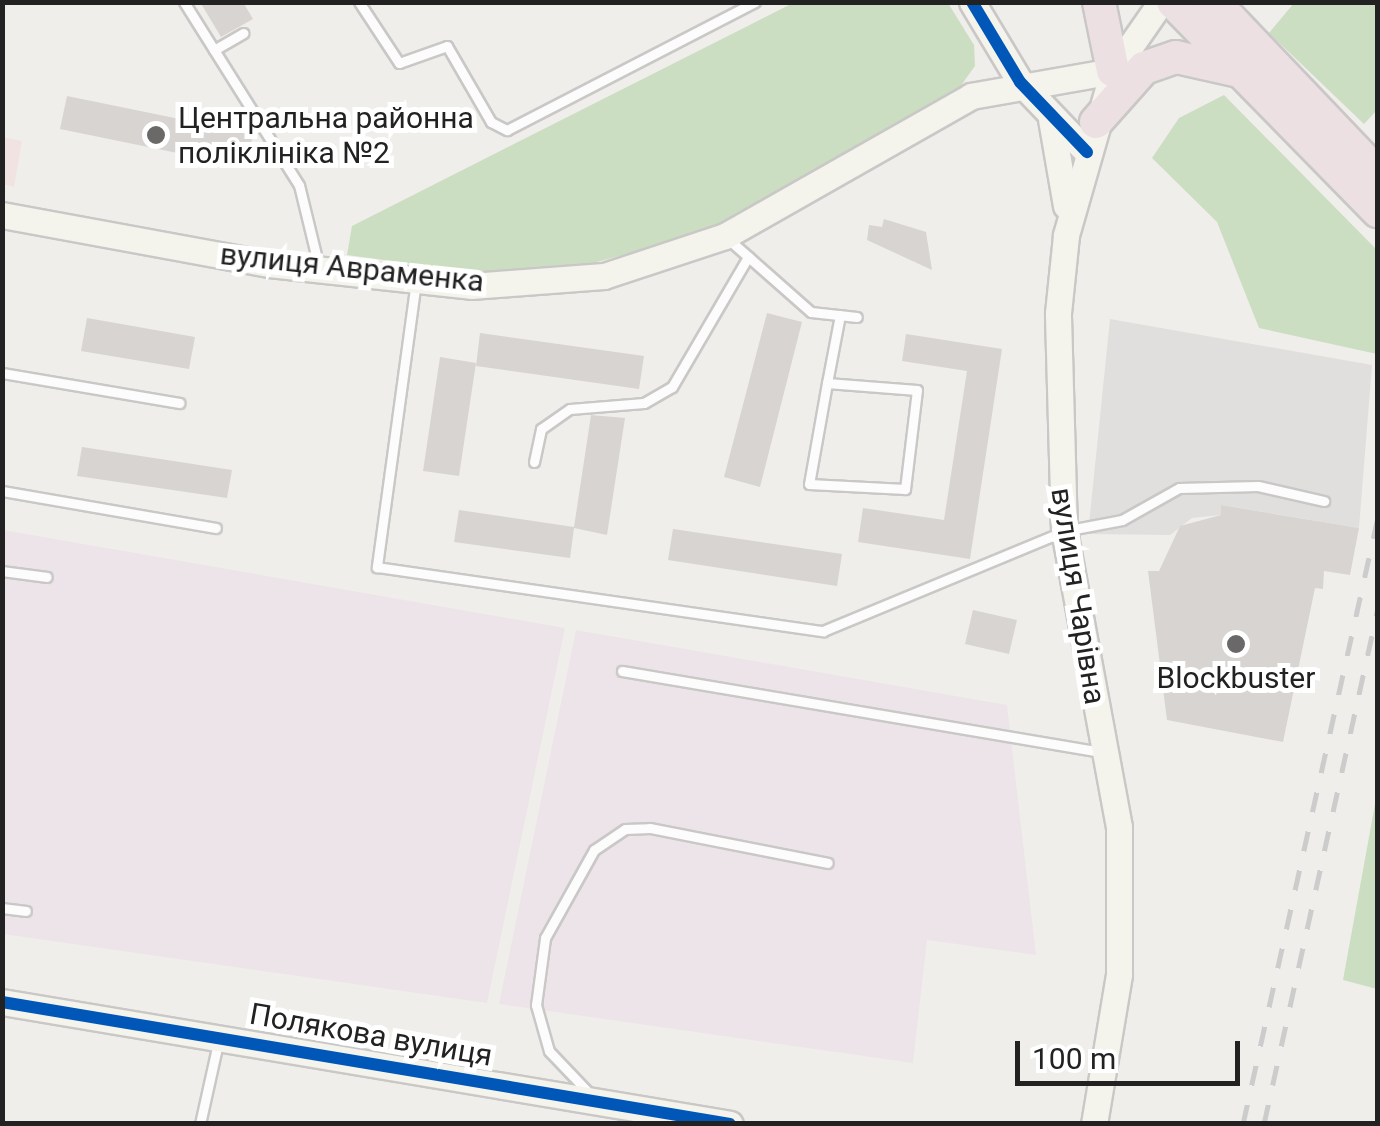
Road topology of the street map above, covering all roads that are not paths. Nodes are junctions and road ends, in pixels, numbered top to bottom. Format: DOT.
graph roads {
  1 [pos="184,2"];
  2 [pos="358,2"];
  3 [pos="972,2"];
  4 [pos="1100,2"];
  5 [pos="1161,2"];
  6 [pos="1173,2"];
  7 [pos="1214,2"];
  8 [pos="754,3"];
  9 [pos="244,32"];
  10 [pos="214,50"];
  11 [pos="1113,71"];
  12 [pos="1240,72"];
  13 [pos="1020,82"];
  14 [pos="1051,119"];
  15 [pos="1092,137"];
  16 [pos="1362,170"];
  17 [pos="1378,211"];
  18 [pos="2,215"];
  19 [pos="725,236"];
  20 [pos="1066,236"];
  21 [pos="748,257"];
  22 [pos="319,270"];
  23 [pos="416,280"];
  24 [pos="840,315"];
  25 [pos="857,317"];
  26 [pos="2,373"];
  27 [pos="827,383"];
  28 [pos="179,403"];
  29 [pos="534,462"];
  30 [pos="2,491"];
  31 [pos="1324,501"];
  32 [pos="216,528"];
  33 [pos="1064,531"];
  34 [pos="2,572"];
  35 [pos="46,578"];
  36 [pos="622,671"];
  37 [pos="1104,752"];
  38 [pos="828,864"];
  39 [pos="2,908"];
  40 [pos="26,911"];
  41 [pos="2,1002"];
  42 [pos="221,1034"];
  43 [pos="596,1100"];
  44 [pos="200,1124"];
  45 [pos="730,1124"];
  46 [pos="1094,1124"];
  1 -- 10 [label="lane"];
  2 -- 8 [label="lane"];
  3 -- 13 [label="main road"];
  4 -- 11 [label="highway"];
  5 -- 11 [label="main road, вулиця Чарівна"];
  6 -- 12 [label="highway"];
  7 -- 16 [label="highway"];
  9 -- 10 [label="lane"];
  10 -- 22 [label="lane"];
  11 -- 13 [label="main road, вулиця Авраменка"];
  11 -- 15 [label="main road, вулиця Чарівна"];
  12 -- 15 [label="highway"];
  12 -- 16 [label="highway"];
  13 -- 14 [label="main road"];
  13 -- 19 [label="main road, вулиця Авраменка"];
  14 -- 15 [label="main road"];
  14 -- 20 [label="main road"];
  15 -- 20 [label="main road, вулиця Чарівна"];
  16 -- 17 [label="highway"];
  18 -- 22 [label="main road, вулиця Авраменка"];
  19 -- 21 [label="lane"];
  19 -- 23 [label="main road, вулиця Авраменка"];
  20 -- 33 [label="main road, вулиця Чарівна"];
  21 -- 24 [label="lane"];
  21 -- 29 [label="lane"];
  22 -- 23 [label="main road, вулиця Авраменка"];
  23 -- 33 [label="lane"];
  24 -- 25 [label="lane"];
  24 -- 27 [label="lane"];
  26 -- 28 [label="lane"];
  27 -- 27 [label="lane"];
  30 -- 32 [label="lane"];
  31 -- 33 [label="lane"];
  33 -- 37 [label="main road, вулиця Чарівна"];
  34 -- 35 [label="lane"];
  36 -- 37 [label="lane"];
  37 -- 46 [label="main road, вулиця Чарівна"];
  38 -- 43 [label="lane"];
  39 -- 40 [label="lane"];
  41 -- 42 [label="main road, Полякова вулиця"];
  42 -- 43 [label="main road, Полякова вулиця"];
  42 -- 44 [label="lane"];
  43 -- 45 [label="main road, Полякова вулиця"];
}
